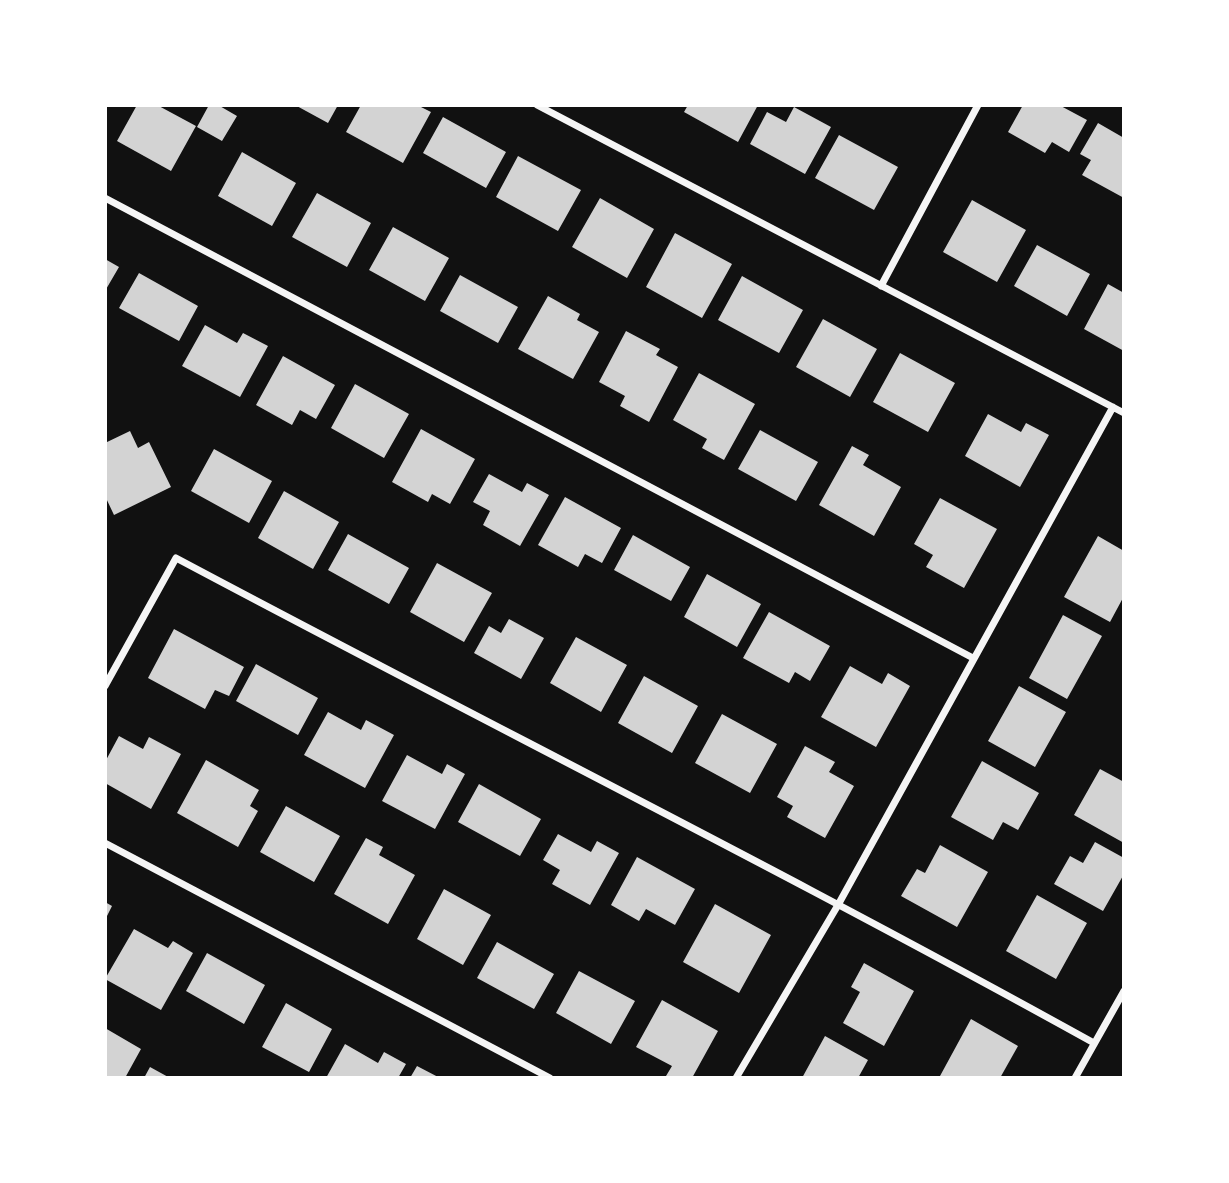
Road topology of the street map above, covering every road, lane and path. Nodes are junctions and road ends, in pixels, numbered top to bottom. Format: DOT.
graph roads {
  1 [pos="537,105"];
  2 [pos="978,105"];
  3 [pos="105,198"];
  4 [pos="881,286"];
  5 [pos="1113,407"];
  6 [pos="1124,414"];
  7 [pos="972,658"];
  8 [pos="105,686"];
  9 [pos="105,843"];
  10 [pos="838,905"];
  11 [pos="1124,991"];
  12 [pos="1094,1043"];
  13 [pos="550,1078"];
  14 [pos="737,1078"];
  15 [pos="1075,1078"];
  1 -- 4 [label="street"];
  2 -- 4 [label="street"];
  3 -- 7 [label="street"];
  4 -- 5 [label="street"];
  5 -- 6 [label="street"];
  5 -- 7 [label="street"];
  7 -- 10 [label="street"];
  8 -- 10 [label="street"];
  9 -- 13 [label="street"];
  10 -- 12 [label="street"];
  10 -- 14 [label="street"];
  11 -- 12 [label="street"];
  12 -- 15 [label="street"];
}
